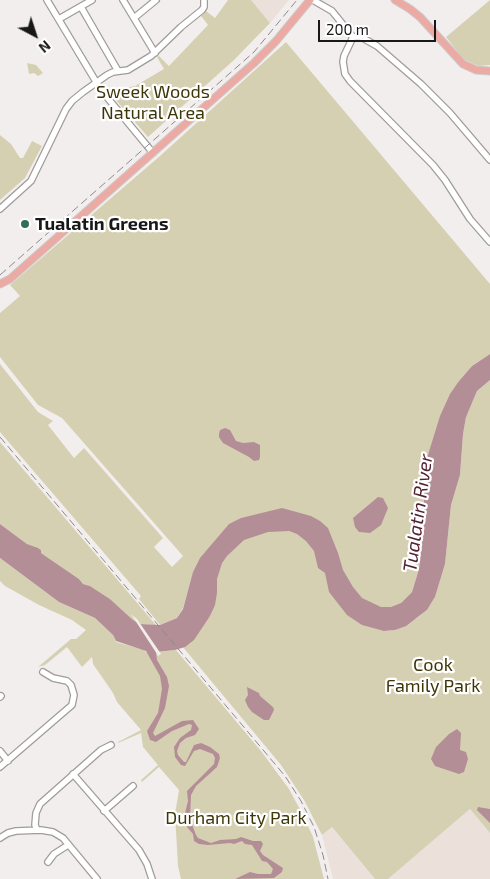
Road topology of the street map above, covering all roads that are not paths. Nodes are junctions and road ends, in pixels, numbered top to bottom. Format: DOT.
graph roads {
  1 [pos="47,0"];
  2 [pos="92,0"];
  3 [pos="123,0"];
  4 [pos="156,0"];
  5 [pos="312,0"];
  6 [pos="395,0"];
  7 [pos="204,2"];
  8 [pos="81,6"];
  9 [pos="134,18"];
  10 [pos="59,19"];
  11 [pos="353,37"];
  12 [pos="155,53"];
  13 [pos="118,71"];
  14 [pos="490,71"];
  15 [pos="96,82"];
  16 [pos="153,153"];
  17 [pos="490,160"];
  18 [pos="0,209"];
  19 [pos="490,242"];
  20 [pos="0,284"];
  21 [pos="43,672"];
  22 [pos="111,745"];
  23 [pos="0,751"];
  24 [pos="8,760"];
  25 [pos="0,767"];
  26 [pos="73,774"];
  27 [pos="133,786"];
  28 [pos="104,811"];
  29 [pos="37,830"];
  30 [pos="0,838"];
  31 [pos="68,845"];
  32 [pos="48,862"];
  33 [pos="97,879"];
  34 [pos="152,879"];
  1 -- 10 [label="street"];
  2 -- 8 [label="street"];
  3 -- 9 [label="street"];
  4 -- 9 [label="street"];
  5 -- 11 [label="street"];
  5 -- 16 [label="main road"];
  6 -- 14 [label="main road"];
  7 -- 12 [label="street"];
  8 -- 10 [label="street"];
  8 -- 13 [label="street"];
  9 -- 12 [label="street"];
  10 -- 15 [label="street"];
  11 -- 17 [label="street"];
  11 -- 19 [label="street"];
  12 -- 13 [label="street"];
  13 -- 15 [label="street"];
  15 -- 16 [label="street"];
  15 -- 18 [label="street"];
  16 -- 20 [label="main road"];
  21 -- 24 [label="street"];
  22 -- 26 [label="street"];
  23 -- 24 [label="street"];
  24 -- 25 [label="street"];
  26 -- 28 [label="street"];
  26 -- 29 [label="street"];
  27 -- 28 [label="street"];
  28 -- 34 [label="street"];
  29 -- 30 [label="street"];
  29 -- 31 [label="street"];
  31 -- 32 [label="street"];
  31 -- 33 [label="street"];
}
